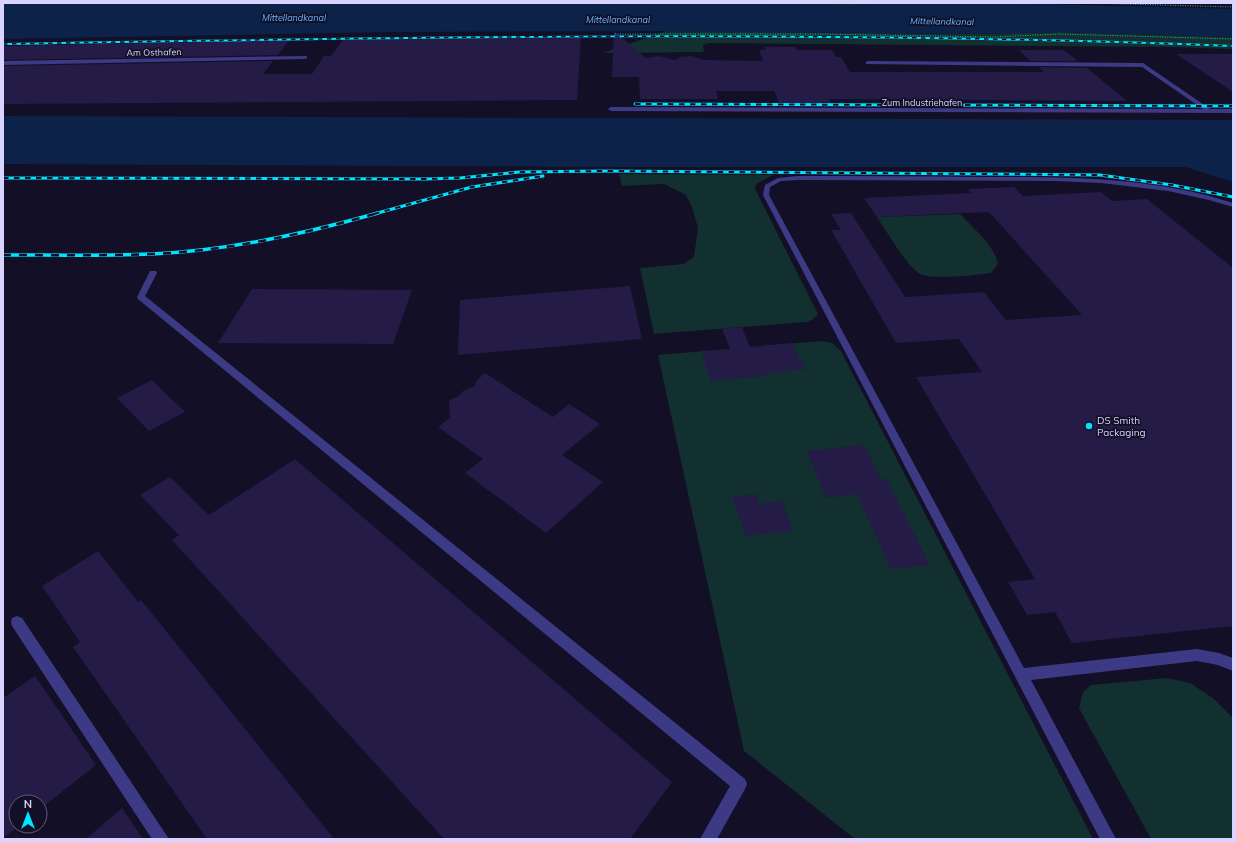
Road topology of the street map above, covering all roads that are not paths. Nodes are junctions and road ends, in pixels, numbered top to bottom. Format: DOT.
graph roads {
  1 [pos="305,57"];
  2 [pos="3,63"];
  3 [pos="868,63"];
  4 [pos="611,109"];
  5 [pos="1209,111"];
  6 [pos="1233,111"];
  7 [pos="1233,205"];
  8 [pos="153,273"];
  9 [pos="17,622"];
  10 [pos="1233,665"];
  11 [pos="1020,675"];
  12 [pos="161,839"];
  13 [pos="708,839"];
  14 [pos="1108,839"];
  1 -- 2 [label="street, Am Osthafen"];
  3 -- 5 [label="street"];
  4 -- 5 [label="street, Zum Industriehafen"];
  5 -- 6 [label="street, Zum Industriehafen"];
  7 -- 11 [label="street"];
  8 -- 13 [label="street"];
  9 -- 12 [label="street"];
  10 -- 11 [label="street"];
  11 -- 14 [label="street"];
}
